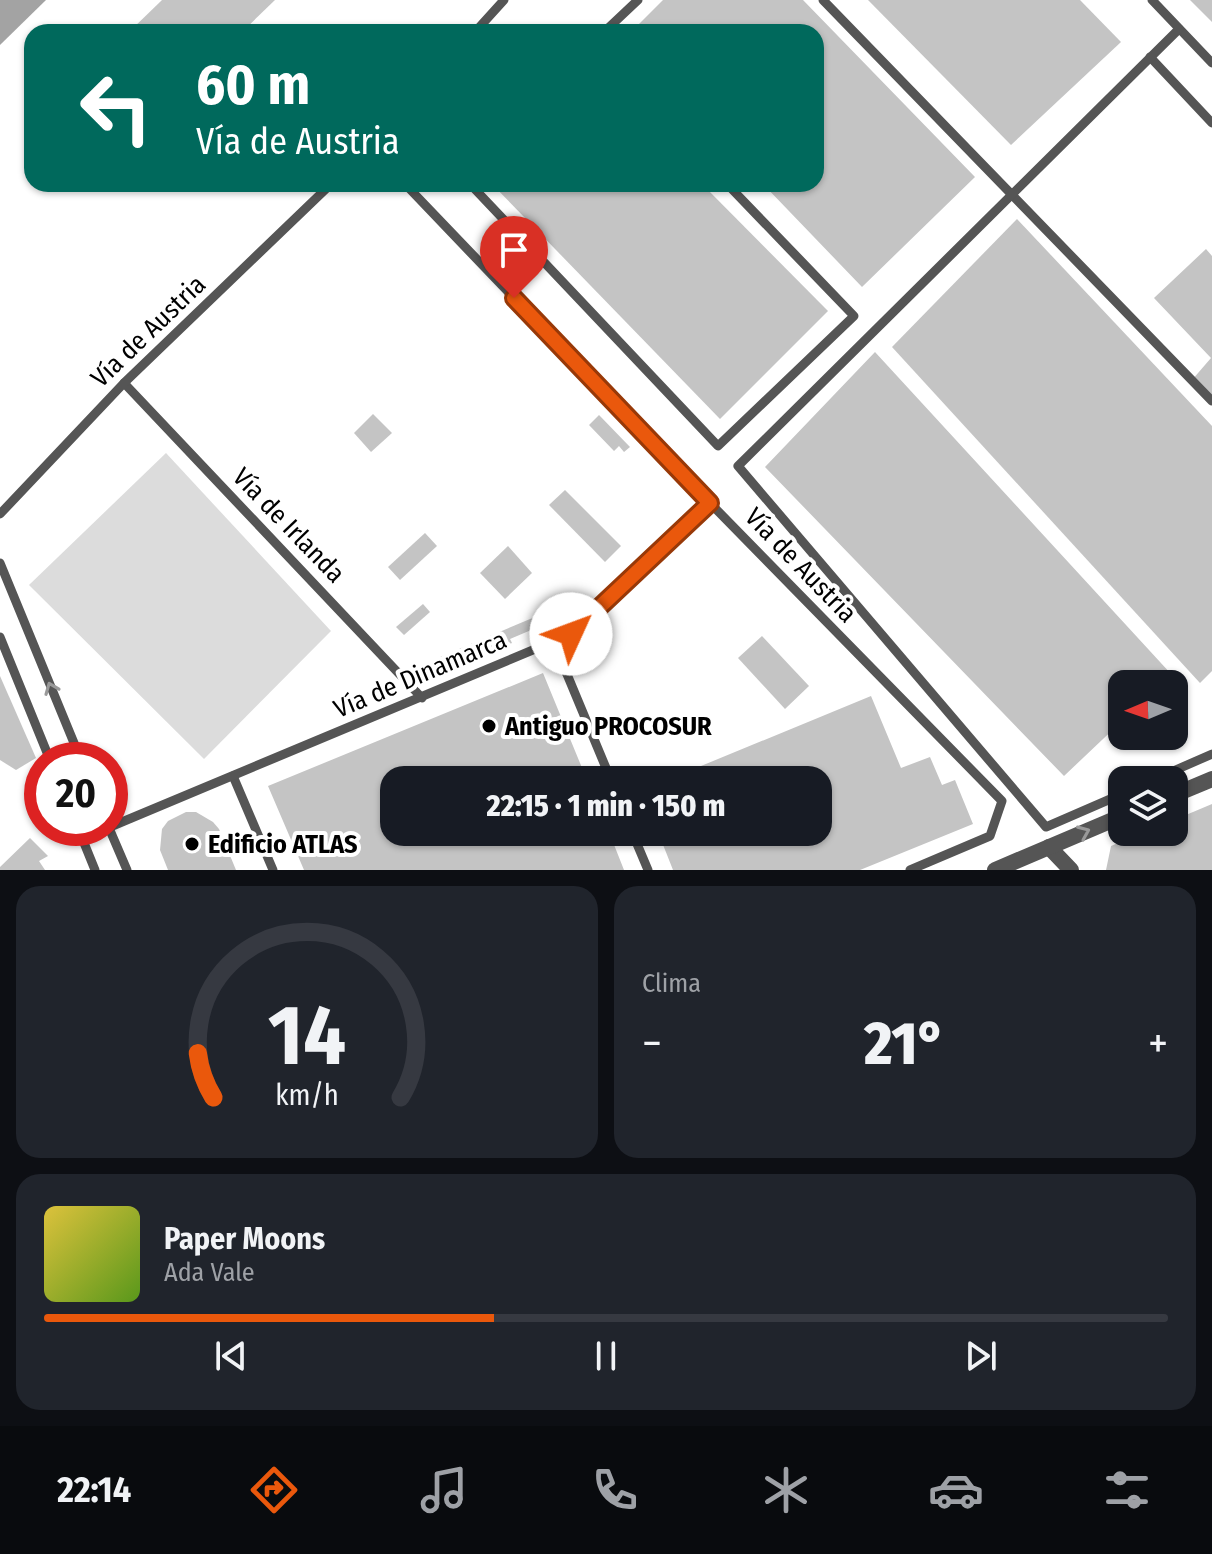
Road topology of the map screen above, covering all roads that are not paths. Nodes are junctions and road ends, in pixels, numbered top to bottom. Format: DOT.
graph roads {
  1 [pos="504,0"];
  2 [pos="638,0"];
  3 [pos="823,0"];
  4 [pos="1152,0"];
  5 [pos="482,24"];
  6 [pos="612,24"];
  7 [pos="1179,29"];
  8 [pos="1150,57"];
  9 [pos="1212,63"];
  10 [pos="1212,123"];
  11 [pos="323,192"];
  12 [pos="413,192"];
  13 [pos="478,192"];
  14 [pos="735,192"];
  15 [pos="1013,194"];
  16 [pos="124,383"];
  17 [pos="1212,401"];
  18 [pos="710,503"];
  19 [pos="0,514"];
  20 [pos="0,563"];
  21 [pos="0,637"];
  22 [pos="554,643"];
  23 [pos="422,698"];
  24 [pos="43,742"];
  25 [pos="74,742"];
  26 [pos="1212,754"];
  27 [pos="605,766"];
  28 [pos="1185,766"];
  29 [pos="233,776"];
  30 [pos="1212,779"];
  31 [pos="1188,789"];
  32 [pos="1108,800"];
  33 [pos="128,820"];
  34 [pos="1108,822"];
  35 [pos="85,846"];
  36 [pos="117,846"];
  37 [pos="638,846"];
  38 [pos="1049,847"];
  39 [pos="95,870"];
  40 [pos="127,870"];
  41 [pos="273,870"];
  42 [pos="648,870"];
  43 [pos="910,870"];
  44 [pos="995,870"];
  45 [pos="1071,870"];
  1 -- 5 [label="lane"];
  2 -- 6 [label="lane"];
  3 -- 15 [label="lane"];
  4 -- 7 [label="lane"];
  7 -- 8 [label="lane"];
  7 -- 9 [label="lane"];
  8 -- 10 [label="lane"];
  8 -- 15 [label="lane"];
  11 -- 16 [label="lane, Vía de Austria"];
  12 -- 18 [label="lane, Vía de Austria"];
  13 -- 14 [label="lane"];
  15 -- 17 [label="lane"];
  15 -- 32 [label="lane"];
  16 -- 19 [label="lane, Vía de Austria"];
  16 -- 23 [label="lane, Vía de Irlanda"];
  18 -- 22 [label="lane, Vía de Dinamarca"];
  18 -- 43 [label="lane, Vía de Austria"];
  25 -- 20 [label="lane, one-way"];
  21 -- 24 [label="lane"];
  22 -- 23 [label="lane, Vía de Dinamarca"];
  22 -- 27 [label="lane"];
  23 -- 29 [label="lane, Vía de Dinamarca"];
  26 -- 28 [label="lane"];
  29 -- 33 [label="lane, Vía de Dinamarca"];
  29 -- 41 [label="lane"];
  30 -- 31 [label="street"];
  38 -- 34 [label="street, one-way"];
  35 -- 39 [label="lane"];
  36 -- 40 [label="lane"];
  37 -- 42 [label="lane"];
  38 -- 44 [label="street"];
  38 -- 45 [label="street"];
}
